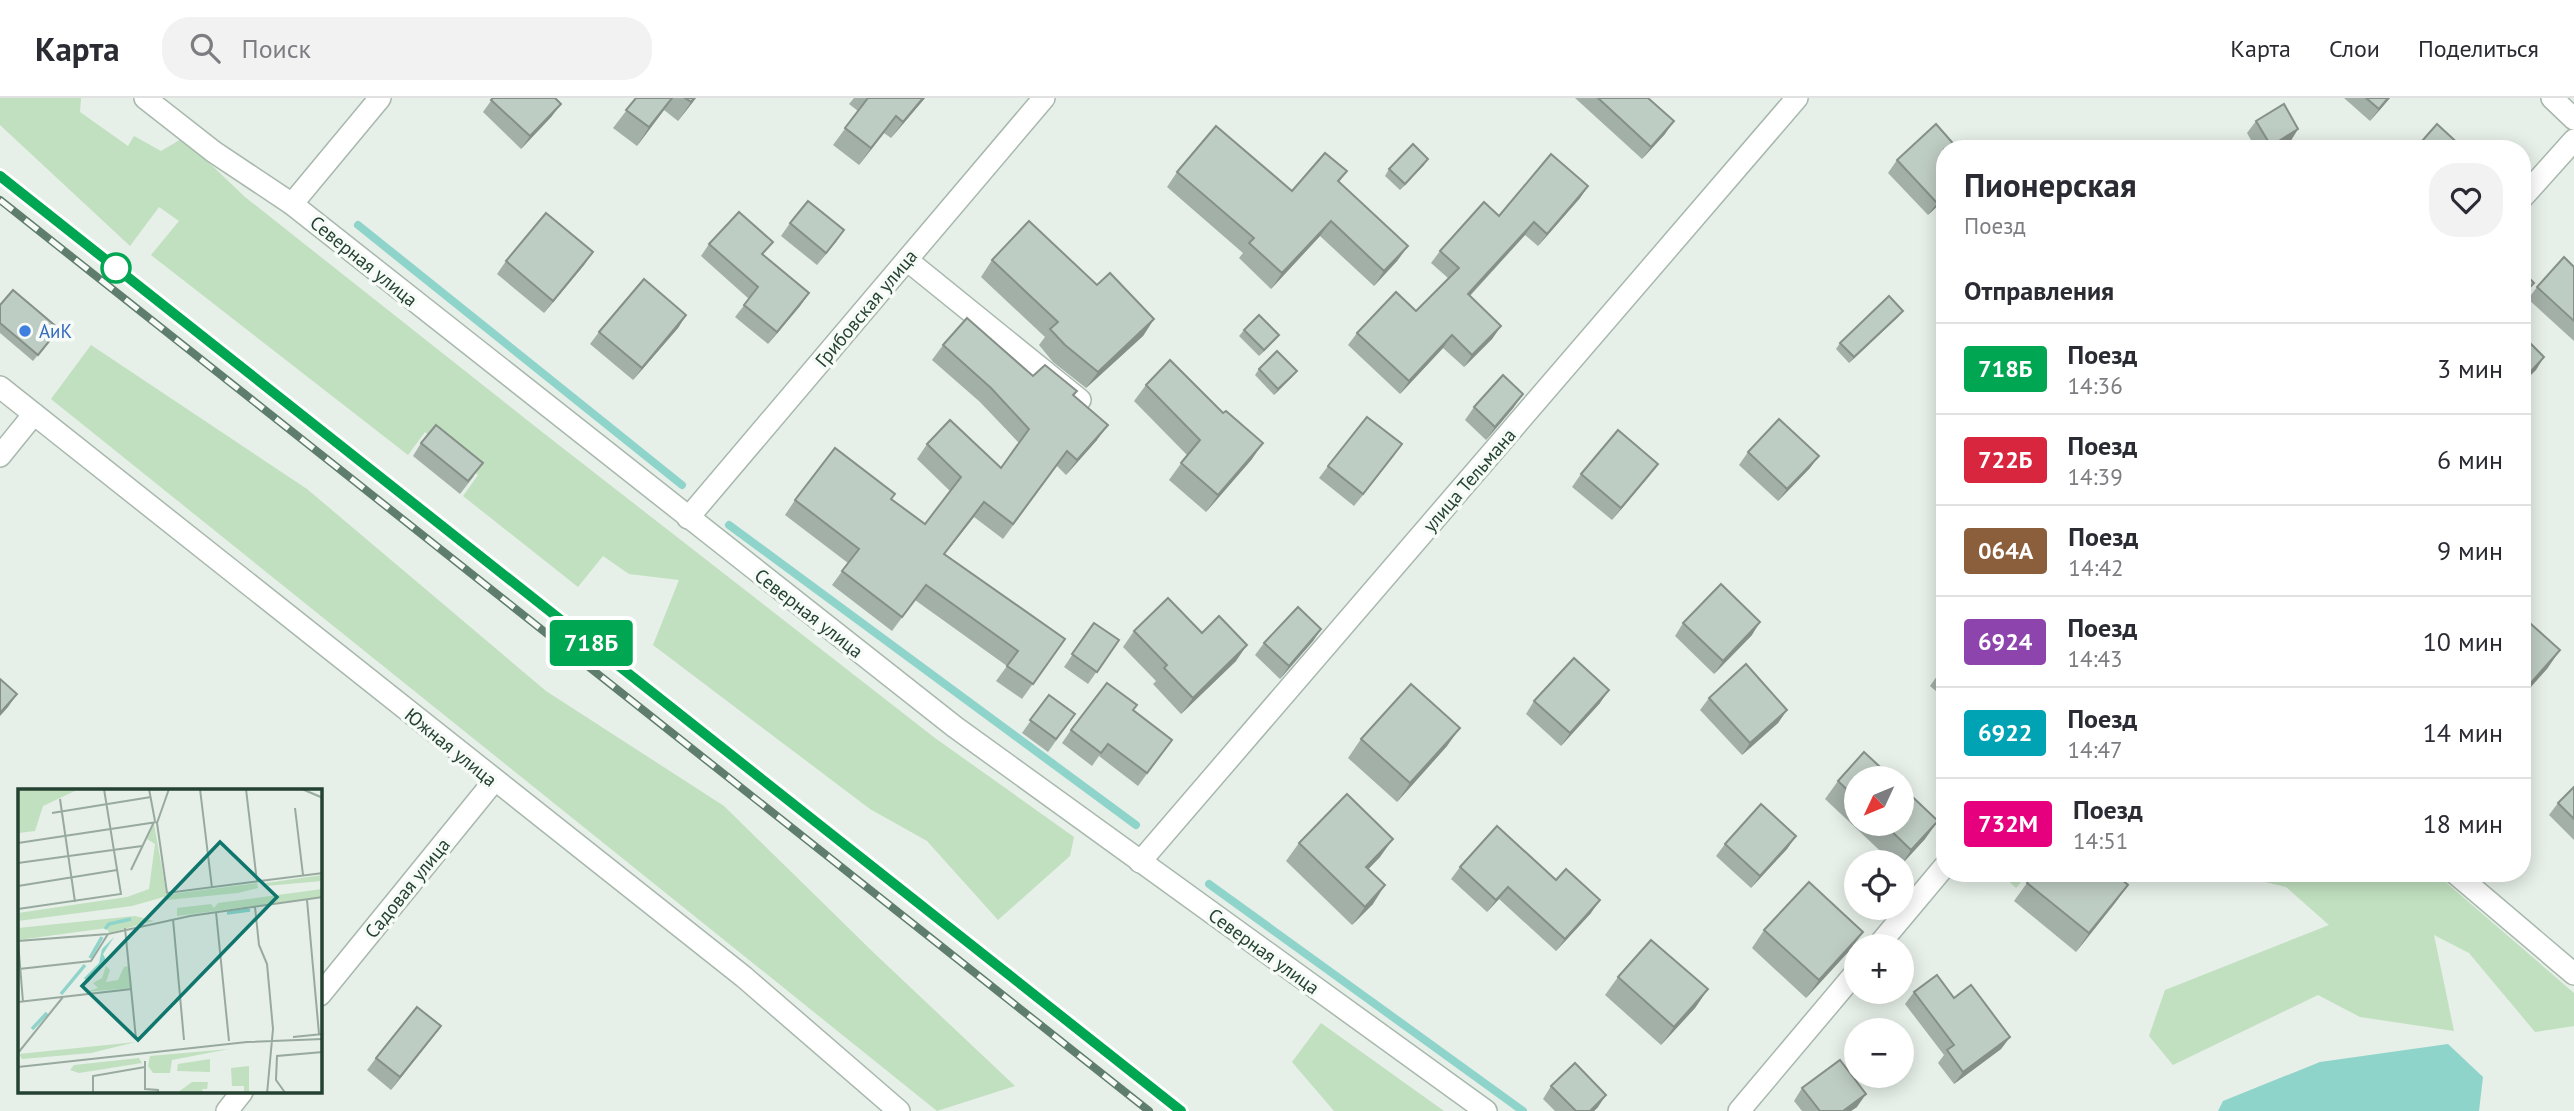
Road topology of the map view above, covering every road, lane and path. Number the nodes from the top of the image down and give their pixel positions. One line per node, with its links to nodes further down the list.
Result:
1 (145, 98): 9 (street, Северная улица)
2 (380, 98): 9 (street)
3 (1044, 98): 10 (street, Грибовская улица)
4 (1797, 98): 17 (street, улица Тельмана)
5 (2552, 98): 6 (street)
6 (2574, 119)
7 (2574, 140): 8 (street)
8 (2531, 188)
9 (292, 204): 15 (street, Северная улица)
10 (907, 260): 12 (street); 15 (street, Грибовская улица)
11 (0, 387): 13 (street, Южная улица)
12 (1080, 400)
13 (34, 414): 14 (street); 16 (street, Южная улица)
14 (0, 456)
15 (688, 518): 17 (street, Северная улица)
16 (494, 781): 23 (street, Садовая улица); 26 (street, Южная улица)
17 (1140, 862): 27 (street, Северная улица)
18 (1936, 877): 20 (street)
19 (2466, 882): 21 (street)
20 (1888, 934)
21 (2574, 974)
22 (1844, 987): 28 (street)
23 (322, 993)
24 (240, 1094): 25 (street)
25 (226, 1111)
26 (899, 1111)
27 (1486, 1111)
28 (1740, 1111)

